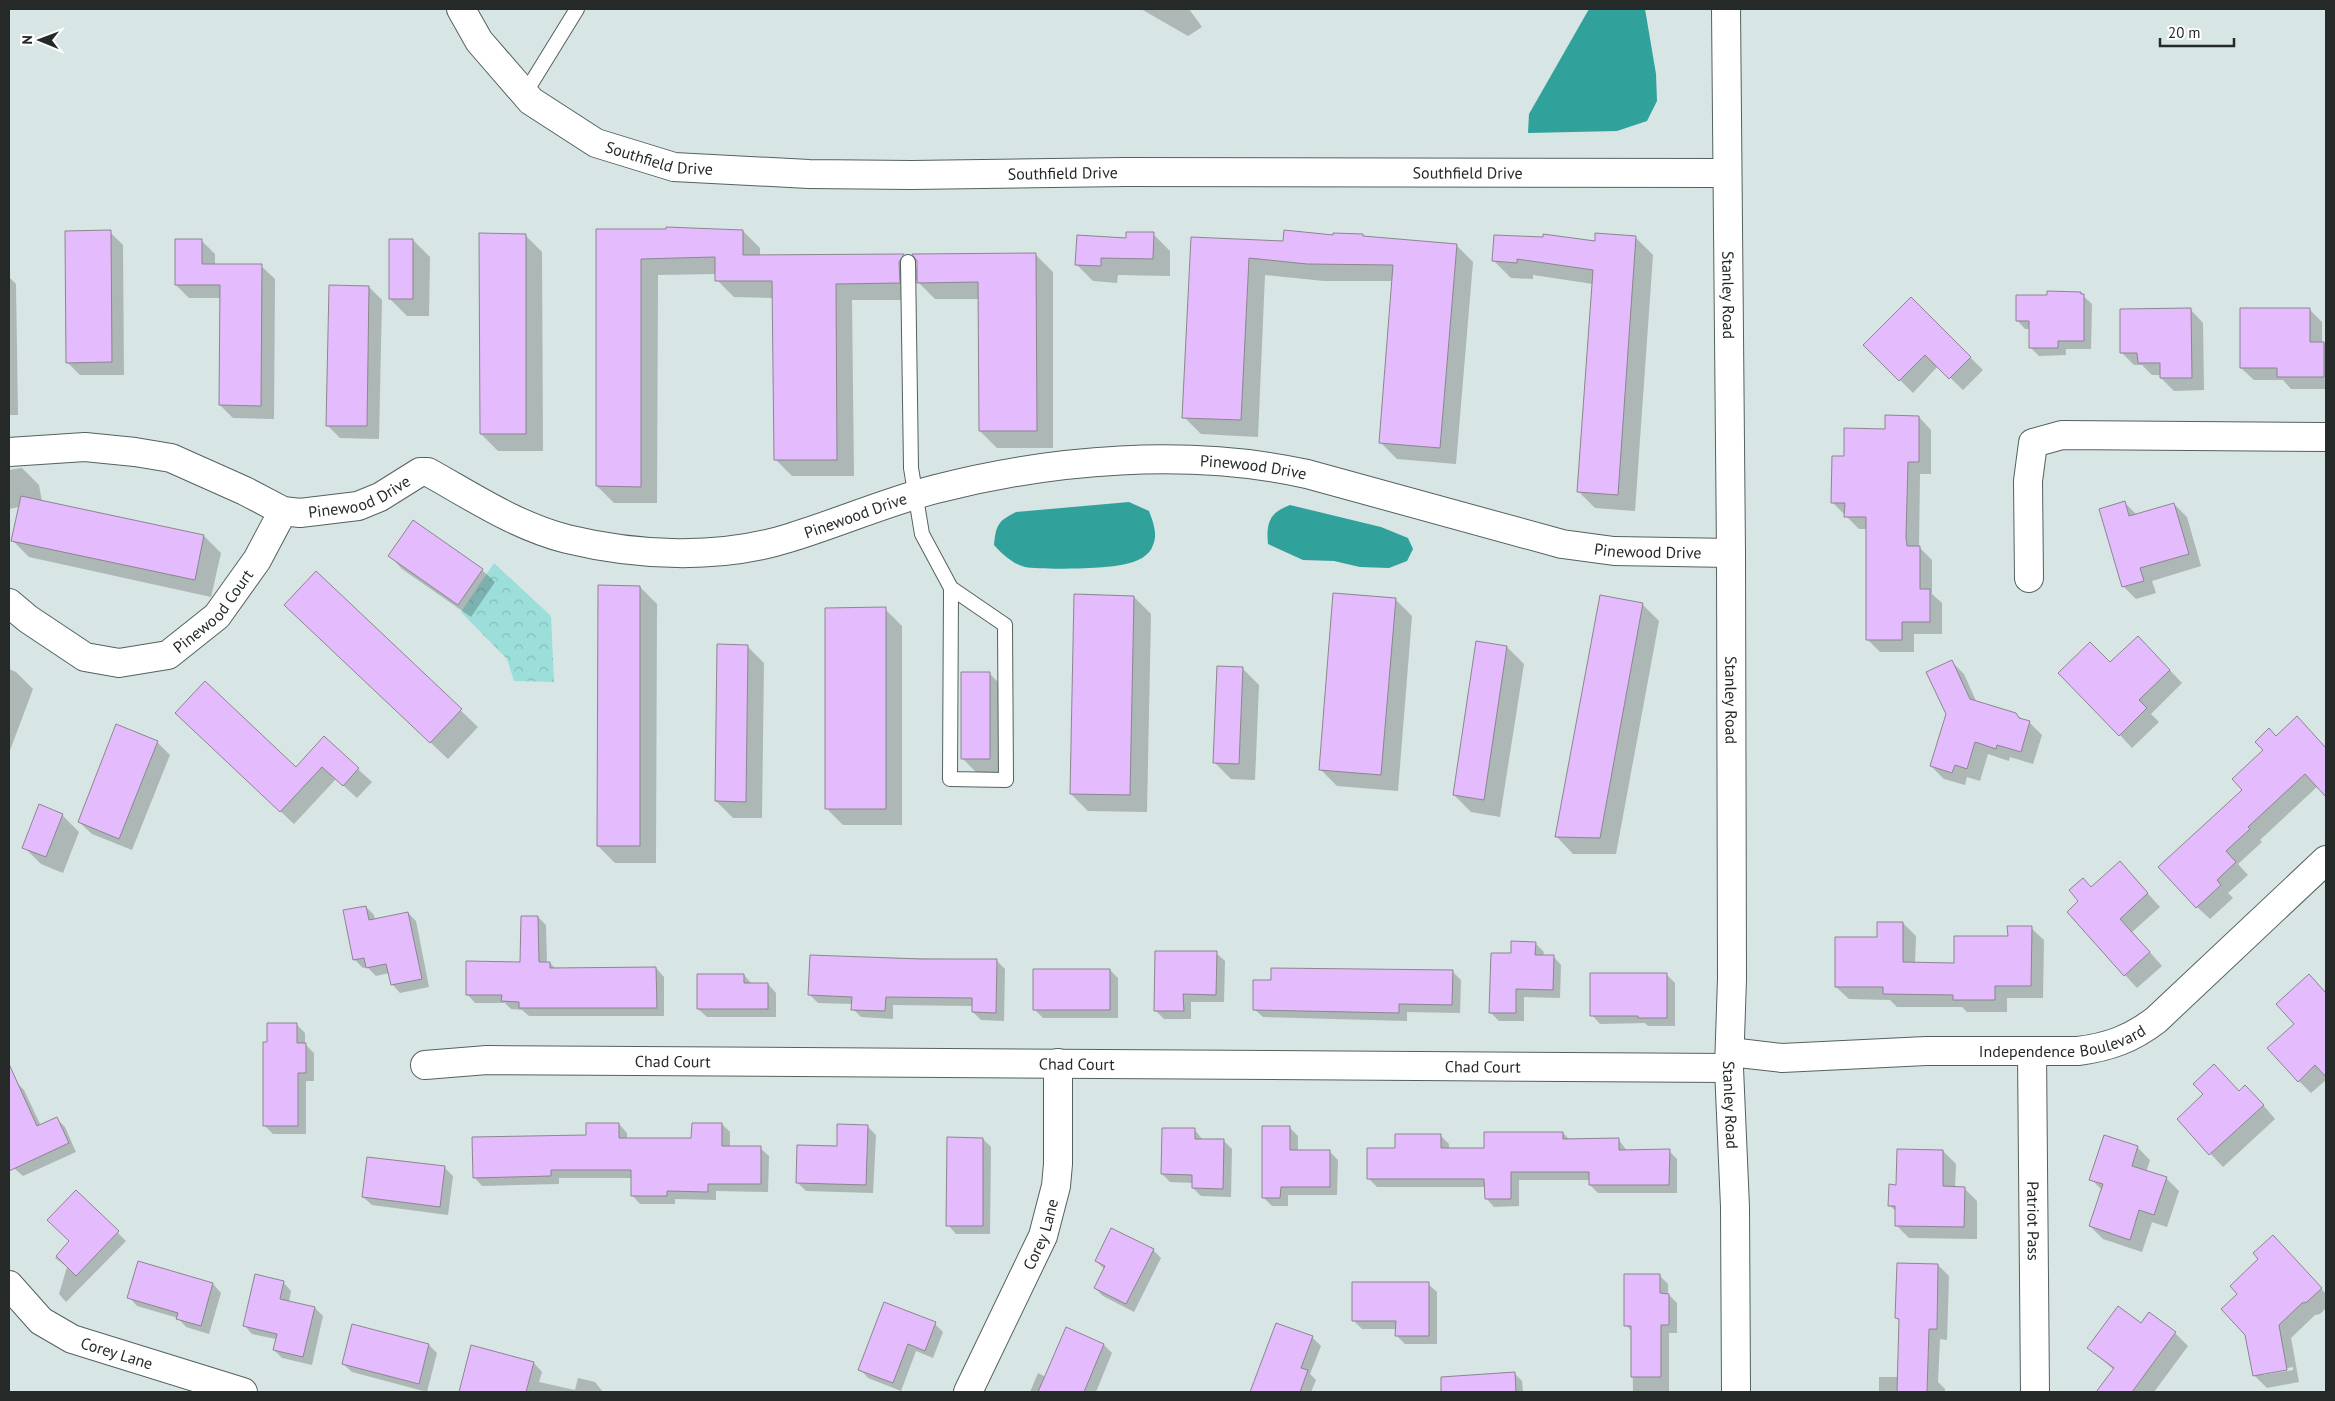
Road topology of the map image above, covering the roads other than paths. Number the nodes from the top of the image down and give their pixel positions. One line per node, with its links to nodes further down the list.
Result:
1 (461, 9): 4 (street, Southfield Drive)
2 (577, 9): 4 (lane)
3 (1726, 9): 5 (street, Stanley Road)
4 (524, 95): 5 (street, Southfield Drive)
5 (1727, 173): 11 (street, Stanley Road)
6 (908, 262): 9 (lane)
7 (2326, 437): 12 (street)
8 (9, 452): 10 (street, Pinewood Drive)
9 (916, 496): 10 (street, Pinewood Drive); 11 (street, Pinewood Drive); 13 (lane)
10 (283, 511): 14 (street, Pinewood Court)
11 (1731, 553): 17 (street, Stanley Road)
12 (2029, 578)
13 (950, 588): 13 (lane)
14 (9, 602)
15 (2326, 860): 16 (street, Independence Boulevard)
16 (2032, 1051): 17 (street, Independence Boulevard); 24 (street, Patriot Pass)
17 (1730, 1060): 18 (street, Chad Court); 23 (street, Stanley Road)
18 (1058, 1063): 19 (street, Chad Court); 22 (street, Corey Lane)
19 (425, 1065)
20 (9, 1285): 21 (street, Corey Lane)
21 (242, 1392)
22 (968, 1392)
23 (1736, 1392)
24 (2035, 1392)

